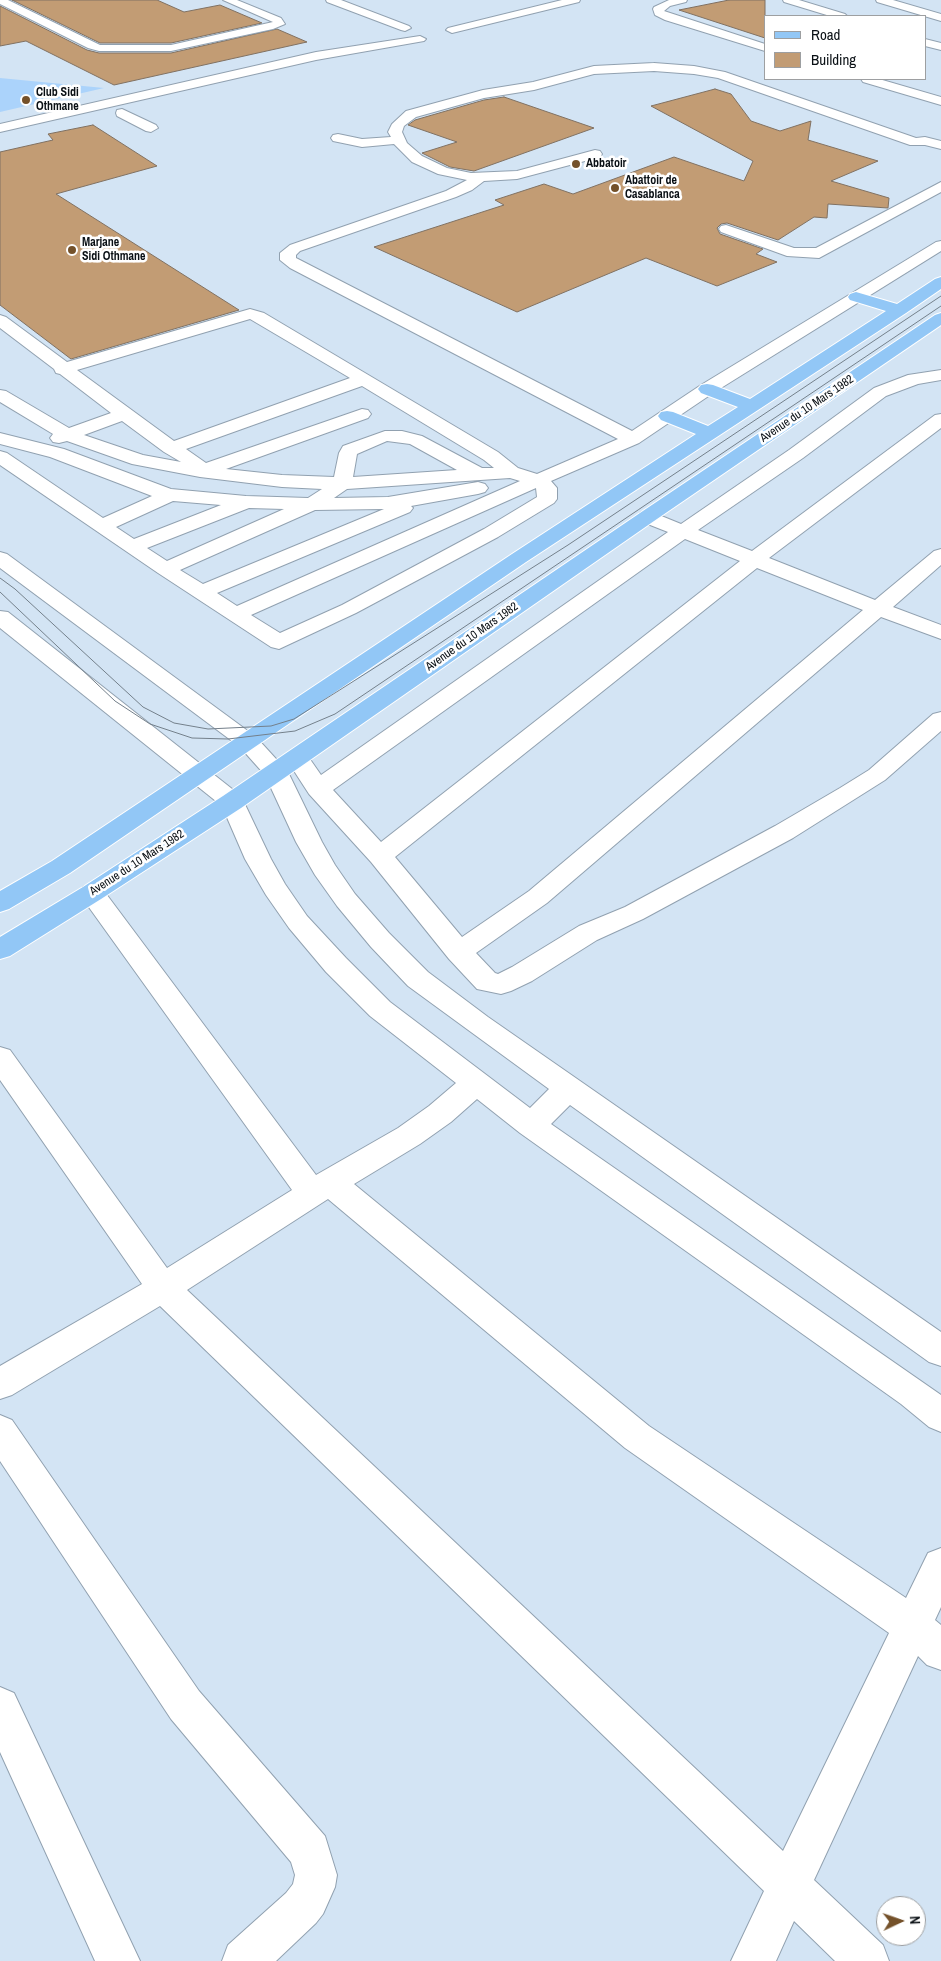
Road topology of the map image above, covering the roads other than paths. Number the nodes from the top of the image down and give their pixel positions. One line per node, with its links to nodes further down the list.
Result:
1 (0, 0): 16 (street)
2 (228, 0): 16 (street)
3 (331, 0): 13 (street)
4 (356, 0): 13 (street)
5 (528, 0): 10 (street)
6 (574, 0): 14 (street)
7 (682, 0): 19 (street)
8 (788, 0): 11 (street)
9 (881, 0): 12 (street)
10 (464, 15)
11 (838, 15)
12 (941, 18)
13 (408, 26): 20 (street); 20 (street)
14 (447, 31)
15 (926, 42): 18 (street)
16 (222, 43): 17 (street)
17 (240, 44)
18 (941, 46)
19 (764, 48)
20 (270, 60): 25 (street); 27 (street)
21 (351, 61): 24 (street)
22 (870, 80): 23 (street)
23 (941, 101)
24 (122, 113): 26 (street); 28 (street)
25 (0, 121)
26 (75, 124)
27 (0, 128)
28 (151, 128)
29 (338, 138): 30 (street)
30 (398, 140): 31 (street); 35 (street)
31 (915, 142): 32 (street); 33 (street)
32 (941, 145)
33 (941, 153)
34 (595, 154): 35 (street)
35 (481, 177): 58 (street)
36 (941, 186): 37 (street)
37 (726, 229)
38 (941, 245): 40 (street)
39 (941, 282): 41 (main road)
40 (856, 297): 41 (main road); 47 (street)
41 (900, 310): 49 (main road)
42 (0, 320): 44 (street)
43 (939, 322): 72 (main road, Avenue du 10 Mars 1982)
44 (62, 369): 46 (street); 50 (street)
45 (941, 375): 74 (street)
46 (362, 380): 60 (street); 64 (street)
47 (707, 389): 49 (main road); 52 (street)
48 (0, 395): 56 (street)
49 (752, 406): 55 (main road)
50 (124, 414): 56 (street); 60 (street)
51 (362, 414): 63 (street)
52 (667, 416): 55 (main road); 58 (street)
53 (941, 419): 78 (street)
54 (0, 422): 59 (street)
55 (710, 433): 86 (main road)
56 (67, 435): 59 (street); 63 (street)
57 (0, 438): 59 (street)
58 (633, 439): 67 (street)
59 (42, 445): 61 (street); 68 (street)
60 (171, 448): 63 (street)
61 (1, 460): 73 (street)
62 (452, 460): 65 (street); 66 (street); 66 (street)
63 (202, 470): 66 (street)
64 (511, 472): 65 (street); 67 (street); 69 (street)
65 (473, 474): 66 (street)
66 (349, 478): 71 (street)
67 (538, 480): 82 (street); 82 (street)
68 (170, 495): 70 (street); 73 (street)
69 (426, 498): 71 (street); 80 (street)
70 (246, 502): 71 (street); 75 (street)
71 (312, 504): 79 (street)
72 (647, 516): 74 (street); 87 (main road, Avenue du 10 Mars 1982)
73 (102, 526): 75 (street)
74 (684, 532): 78 (street); 89 (street)
75 (134, 546): 79 (street)
76 (941, 555): 81 (street)
77 (0, 558): 86 (street)
78 (754, 560): 81 (street); 91 (street)
79 (165, 569): 80 (street)
80 (201, 592): 82 (street)
81 (876, 608): 84 (street); 95 (street)
82 (235, 614)
83 (0, 618): 88 (street)
84 (941, 633)
85 (941, 719): 96 (street)
86 (248, 742): 87 (street); 88 (main road)
87 (286, 765): 89 (street); 90 (main road, Avenue du 10 Mars 1982); 97 (street)
88 (198, 774): 90 (street); 93 (main road)
89 (318, 789): 91 (street)
90 (232, 802): 92 (main road, Avenue du 10 Mars 1982); 99 (street)
91 (380, 856): 95 (street)
92 (92, 893): 94 (main road, Avenue du 10 Mars 1982); 102 (street)
93 (0, 903)
94 (0, 949)
95 (459, 952): 96 (street)
96 (501, 984): 97 (street)
97 (478, 1024): 100 (street)
98 (0, 1058): 103 (street)
99 (476, 1083): 101 (street); 102 (street)
100 (569, 1088): 101 (street); 104 (street)
101 (531, 1125): 106 (street)
102 (321, 1188): 103 (street); 109 (street)
103 (163, 1288): 105 (street); 111 (street)
104 (941, 1351)
105 (0, 1384)
106 (941, 1416)
107 (0, 1431): 113 (street)
108 (941, 1566): 109 (street)
109 (927, 1638): 111 (street)
110 (0, 1708): 112 (street)
111 (789, 1885): 114 (street); 115 (street)
112 (118, 1961)
113 (244, 1961)
114 (753, 1961)
115 (867, 1961)

